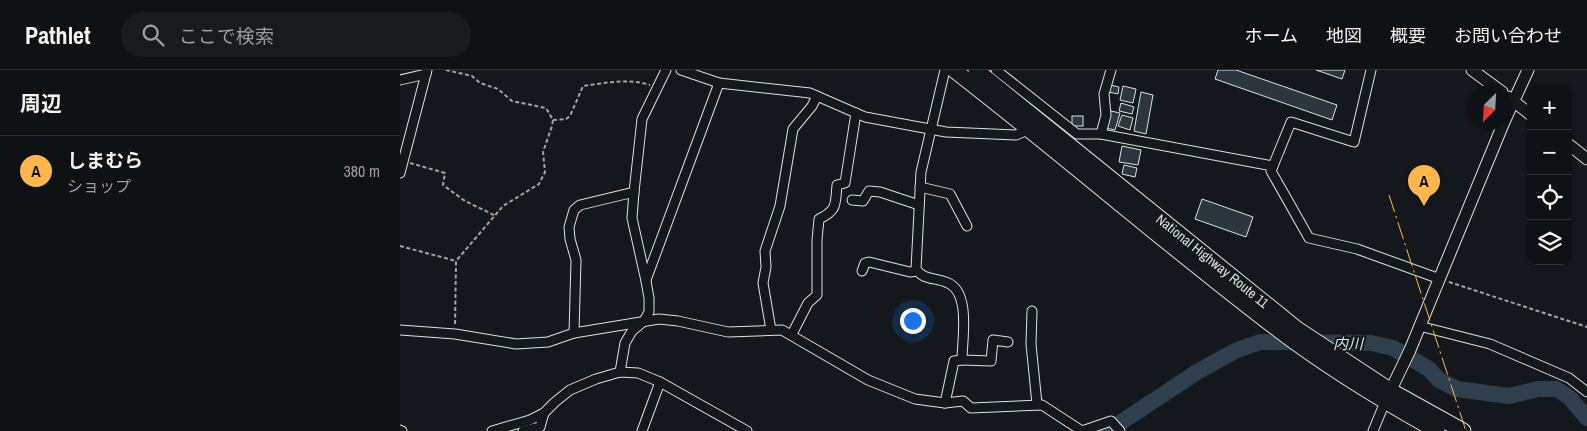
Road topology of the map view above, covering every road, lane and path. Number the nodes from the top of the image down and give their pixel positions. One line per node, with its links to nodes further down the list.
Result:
1 (446, 70): 22 (path)
2 (666, 70): 16 (street)
3 (681, 70): 14 (street)
4 (945, 70): 23 (street)
5 (954, 70): 24 (highway, National Highway Route 11)
6 (976, 70): 58 (highway, National Highway Route 11)
7 (996, 70): 26 (street)
8 (1111, 70): 26 (street)
9 (1371, 70): 30 (street)
10 (1472, 70): 15 (street)
11 (1528, 70): 17 (street)
12 (427, 72): 13 (street); 29 (street)
13 (400, 80)
14 (719, 82): 18 (street); 43 (street)
15 (1492, 85)
16 (657, 88): 22 (path); 33 (street)
17 (1512, 89)
18 (817, 96): 21 (street); 49 (street)
19 (1512, 101): 20 (street)
20 (1527, 112)
21 (856, 113): 23 (street); 52 (street)
22 (553, 120): 36 (path)
23 (930, 129): 24 (street); 32 (street)
24 (1028, 130): 58 (highway, National Highway Route 11)
25 (1501, 130): 42 (street)
26 (1101, 134): 30 (street)
27 (1572, 147): 28 (street)
28 (1587, 159)
29 (403, 162): 31 (street); 36 (path)
30 (1273, 166): 42 (street)
31 (400, 173)
32 (920, 187): 35 (street); 37 (street)
33 (634, 192): 43 (street); 50 (street)
34 (852, 200): 35 (street)
35 (919, 205): 41 (street)
36 (496, 216): 39 (path)
37 (967, 226)
38 (400, 246): 39 (path)
39 (456, 261): 51 (path)
40 (862, 271): 41 (street)
41 (917, 271): 54 (street)
42 (1440, 279): 46 (street); 47 (path)
43 (646, 281): 45 (street)
44 (1032, 311): 60 (street)
45 (644, 321): 49 (street); 50 (street); 55 (street)
46 (1419, 326): 57 (street); 58 (street)
47 (1587, 327)
48 (400, 330): 51 (street)
49 (771, 330): 52 (street)
50 (574, 333): 51 (street)
51 (455, 334)
52 (792, 334): 59 (street)
53 (1008, 342): 54 (street)
54 (962, 360): 59 (street)
55 (620, 372): 56 (street); 61 (street)
56 (660, 382): 64 (street); 65 (street)
57 (1587, 392)
58 (1388, 397): 67 (street); 68 (highway, National Highway Route 11); 69 (highway, National Highway Route 11)
59 (945, 403): 60 (street)
60 (1036, 404): 66 (street)
61 (544, 413): 62 (street); 63 (street)
62 (492, 431)
63 (523, 431)
64 (642, 431)
65 (747, 431)
66 (1120, 431)
67 (1373, 431)
68 (1437, 431)
69 (1463, 431)

